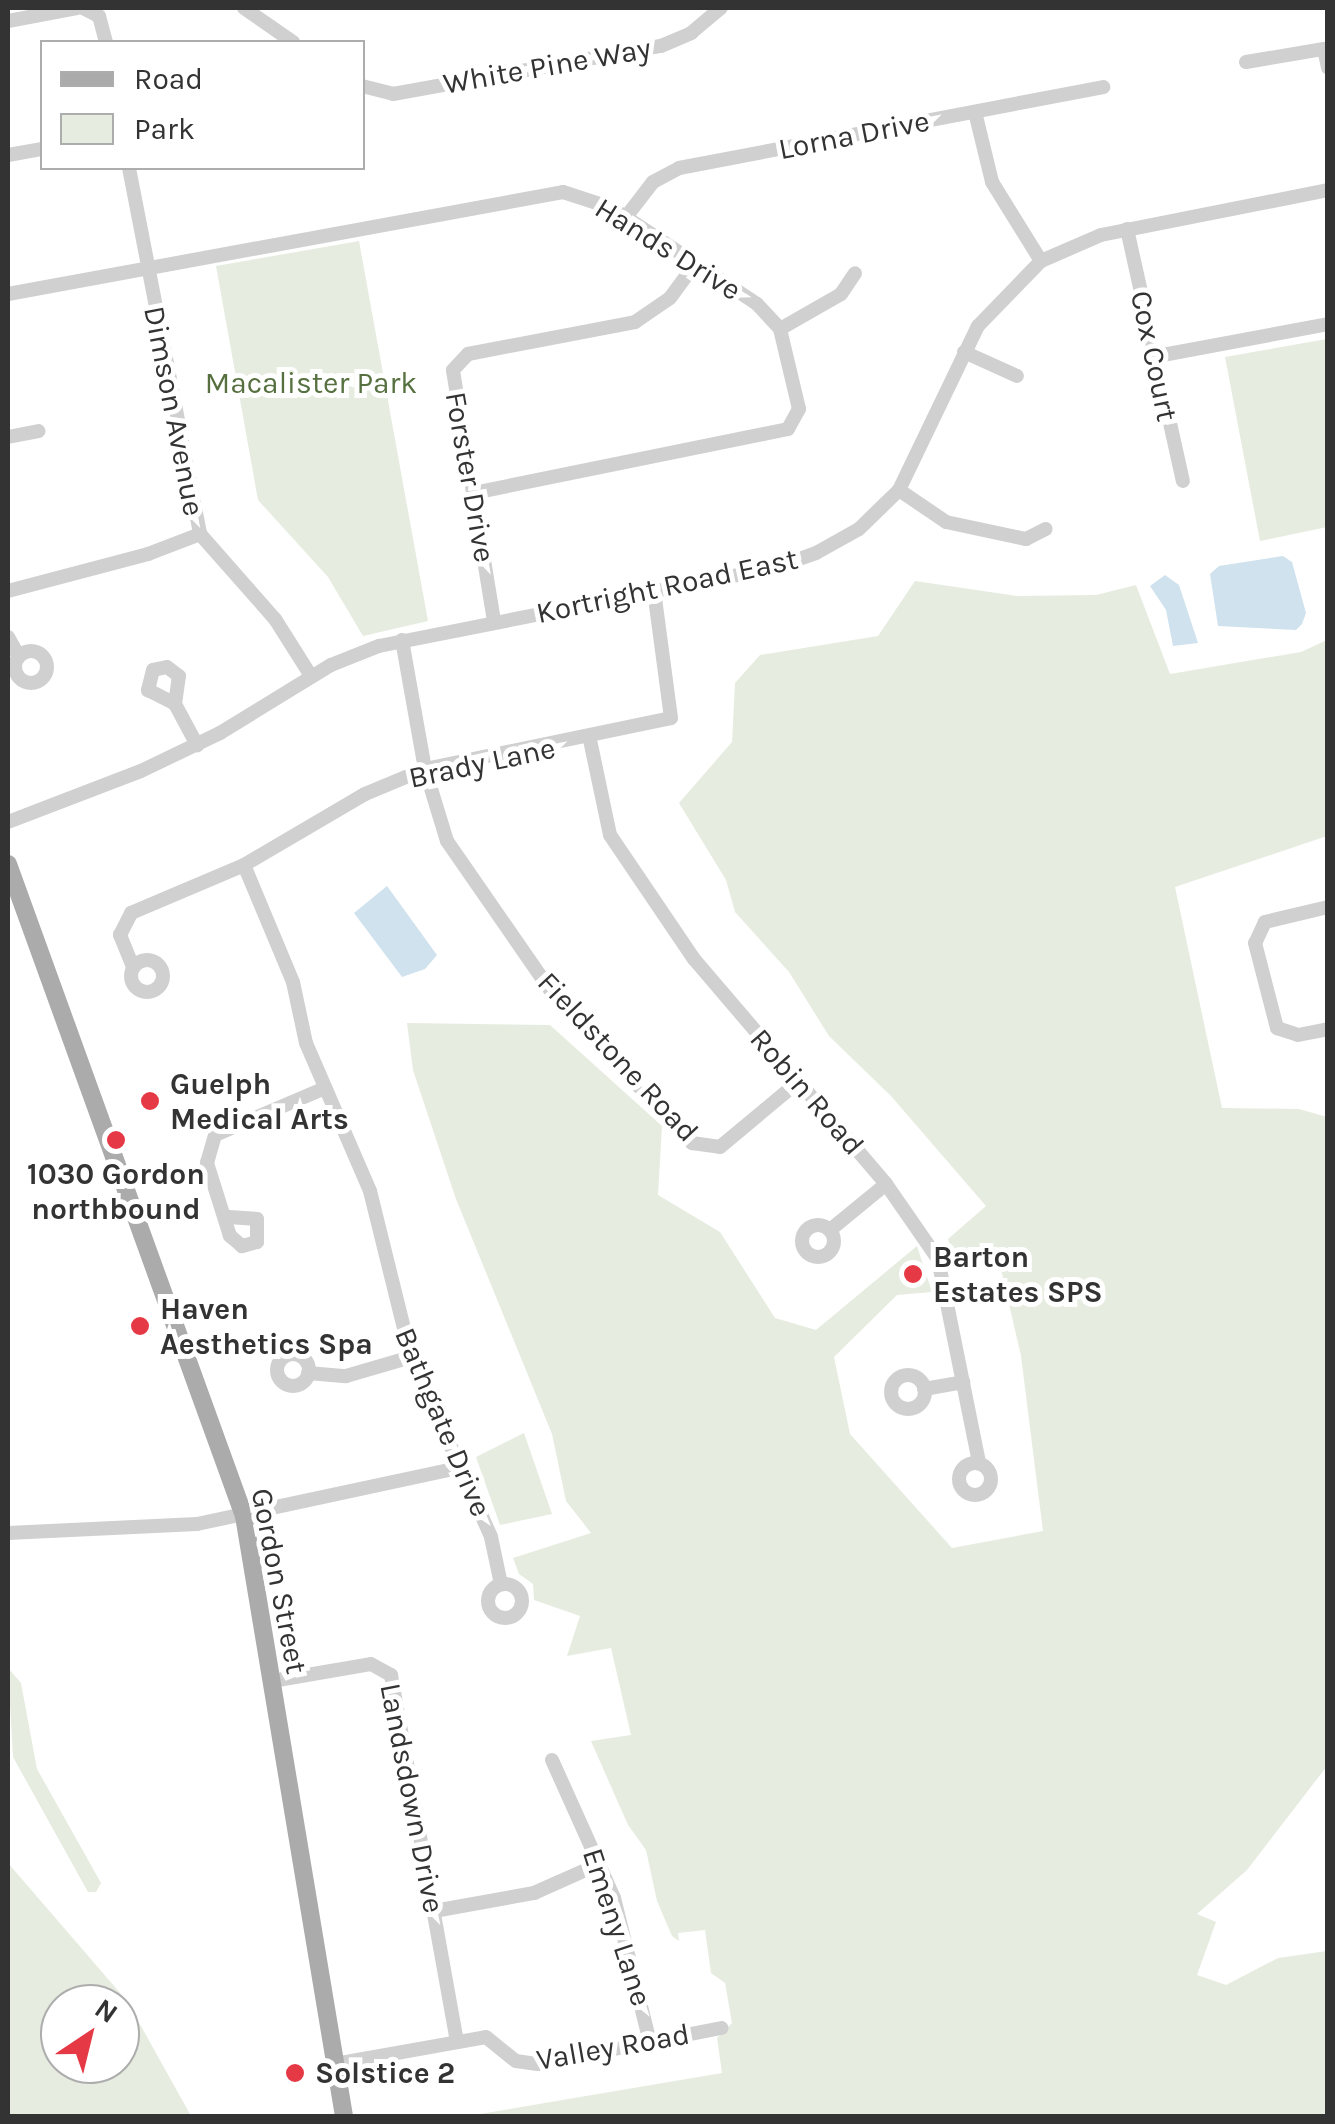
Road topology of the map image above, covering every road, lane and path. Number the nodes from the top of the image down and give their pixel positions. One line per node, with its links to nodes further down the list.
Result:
1 (80, 8): 4 (street); 5 (street)
2 (244, 8): 6 (street)
3 (721, 8): 10 (street, White Pine Way)
4 (8, 21)
5 (105, 40)
6 (290, 40)
7 (1326, 48): 8 (street); 9 (street)
8 (1246, 62)
9 (1328, 68)
10 (365, 87)
11 (1103, 87): 12 (street, Lorna Drive)
12 (975, 112): 17 (street, Lorna Drive); 19 (street)
13 (40, 149): 14 (street)
14 (8, 156)
15 (129, 170): 21 (street, Dimson Avenue)
16 (1328, 190): 18 (street, Kortright Road East)
17 (626, 217): 20 (street, Hands Drive); 21 (street, Hands Drive)
18 (1127, 229): 19 (street, Kortright Road East); 27 (street, Cox Court)
19 (1041, 261): 26 (street, Kortright Road East)
20 (695, 264): 25 (street, Hands Drive); 33 (street, Forster Drive)
21 (146, 268): 23 (street, Hands Drive); 35 (street, Dimson Avenue)
22 (855, 273): 25 (street)
23 (8, 294)
24 (1328, 324): 27 (street)
25 (780, 329): 33 (street)
26 (964, 352): 28 (street); 32 (street, Kortright Road East)
27 (1152, 356): 31 (street, Cox Court)
28 (1017, 376)
29 (38, 431): 30 (street)
30 (8, 437)
31 (1183, 482)
32 (899, 490): 34 (street); 37 (street, Kortright Road East)
33 (474, 493): 38 (street, Forster Drive)
34 (1046, 529)
35 (200, 534): 36 (street); 42 (street, Dimson Avenue)
36 (8, 591)
37 (654, 591): 38 (street, Kortright Road East); 44 (street, Brady Lane)
38 (494, 622): 40 (street, Kortright Road East)
39 (8, 637): 41 (street)
40 (402, 640): 42 (street, Kortright Road East); 46 (street, Fieldstone Road)
41 (17, 652)
42 (311, 676): 45 (street, Kortright Road East)
43 (174, 704): 45 (street)
44 (590, 740): 46 (street, Brady Lane); 54 (street, Robin Road)
45 (196, 745): 47 (street, Kortright Road East)
46 (425, 770): 49 (street, Brady Lane); 54 (street, Fieldstone Road)
47 (8, 822)
48 (8, 864): 50 (main road, Gordon Street)
49 (244, 865): 52 (street, Brady Lane); 55 (street, Bathgate Drive)
50 (13, 904): 65 (main road, Gordon Street)
51 (1328, 908): 53 (street)
52 (133, 967)
53 (1328, 1029)
54 (798, 1082): 56 (street, Robin Road)
55 (325, 1088): 57 (street); 59 (street, Bathgate Drive)
56 (886, 1184): 58 (street); 61 (street, Robin Road)
57 (230, 1218)
58 (830, 1230)
59 (410, 1357): 60 (street); 64 (street, Bathgate Drive)
60 (308, 1373)
61 (963, 1382): 62 (street); 63 (street, Robin Road)
62 (924, 1389)
63 (979, 1464)
64 (464, 1468): 65 (street); 67 (street, Bathgate Drive)
65 (244, 1516): 66 (street); 68 (main road, Gordon Street)
66 (8, 1533)
67 (502, 1584)
68 (272, 1682): 71 (street, Landsdown Drive); 75 (main road, Gordon Street)
69 (552, 1760): 70 (street, Emeny Lane)
70 (599, 1864): 71 (street); 74 (street, Emeny Lane)
71 (434, 1912): 73 (street, Landsdown Drive)
72 (722, 2028): 74 (street, Valley Road)
73 (457, 2042): 74 (street, Valley Road); 75 (street, Valley Road)
74 (650, 2042)
75 (335, 2064): 76 (main road, Gordon Street)
76 (344, 2116)

